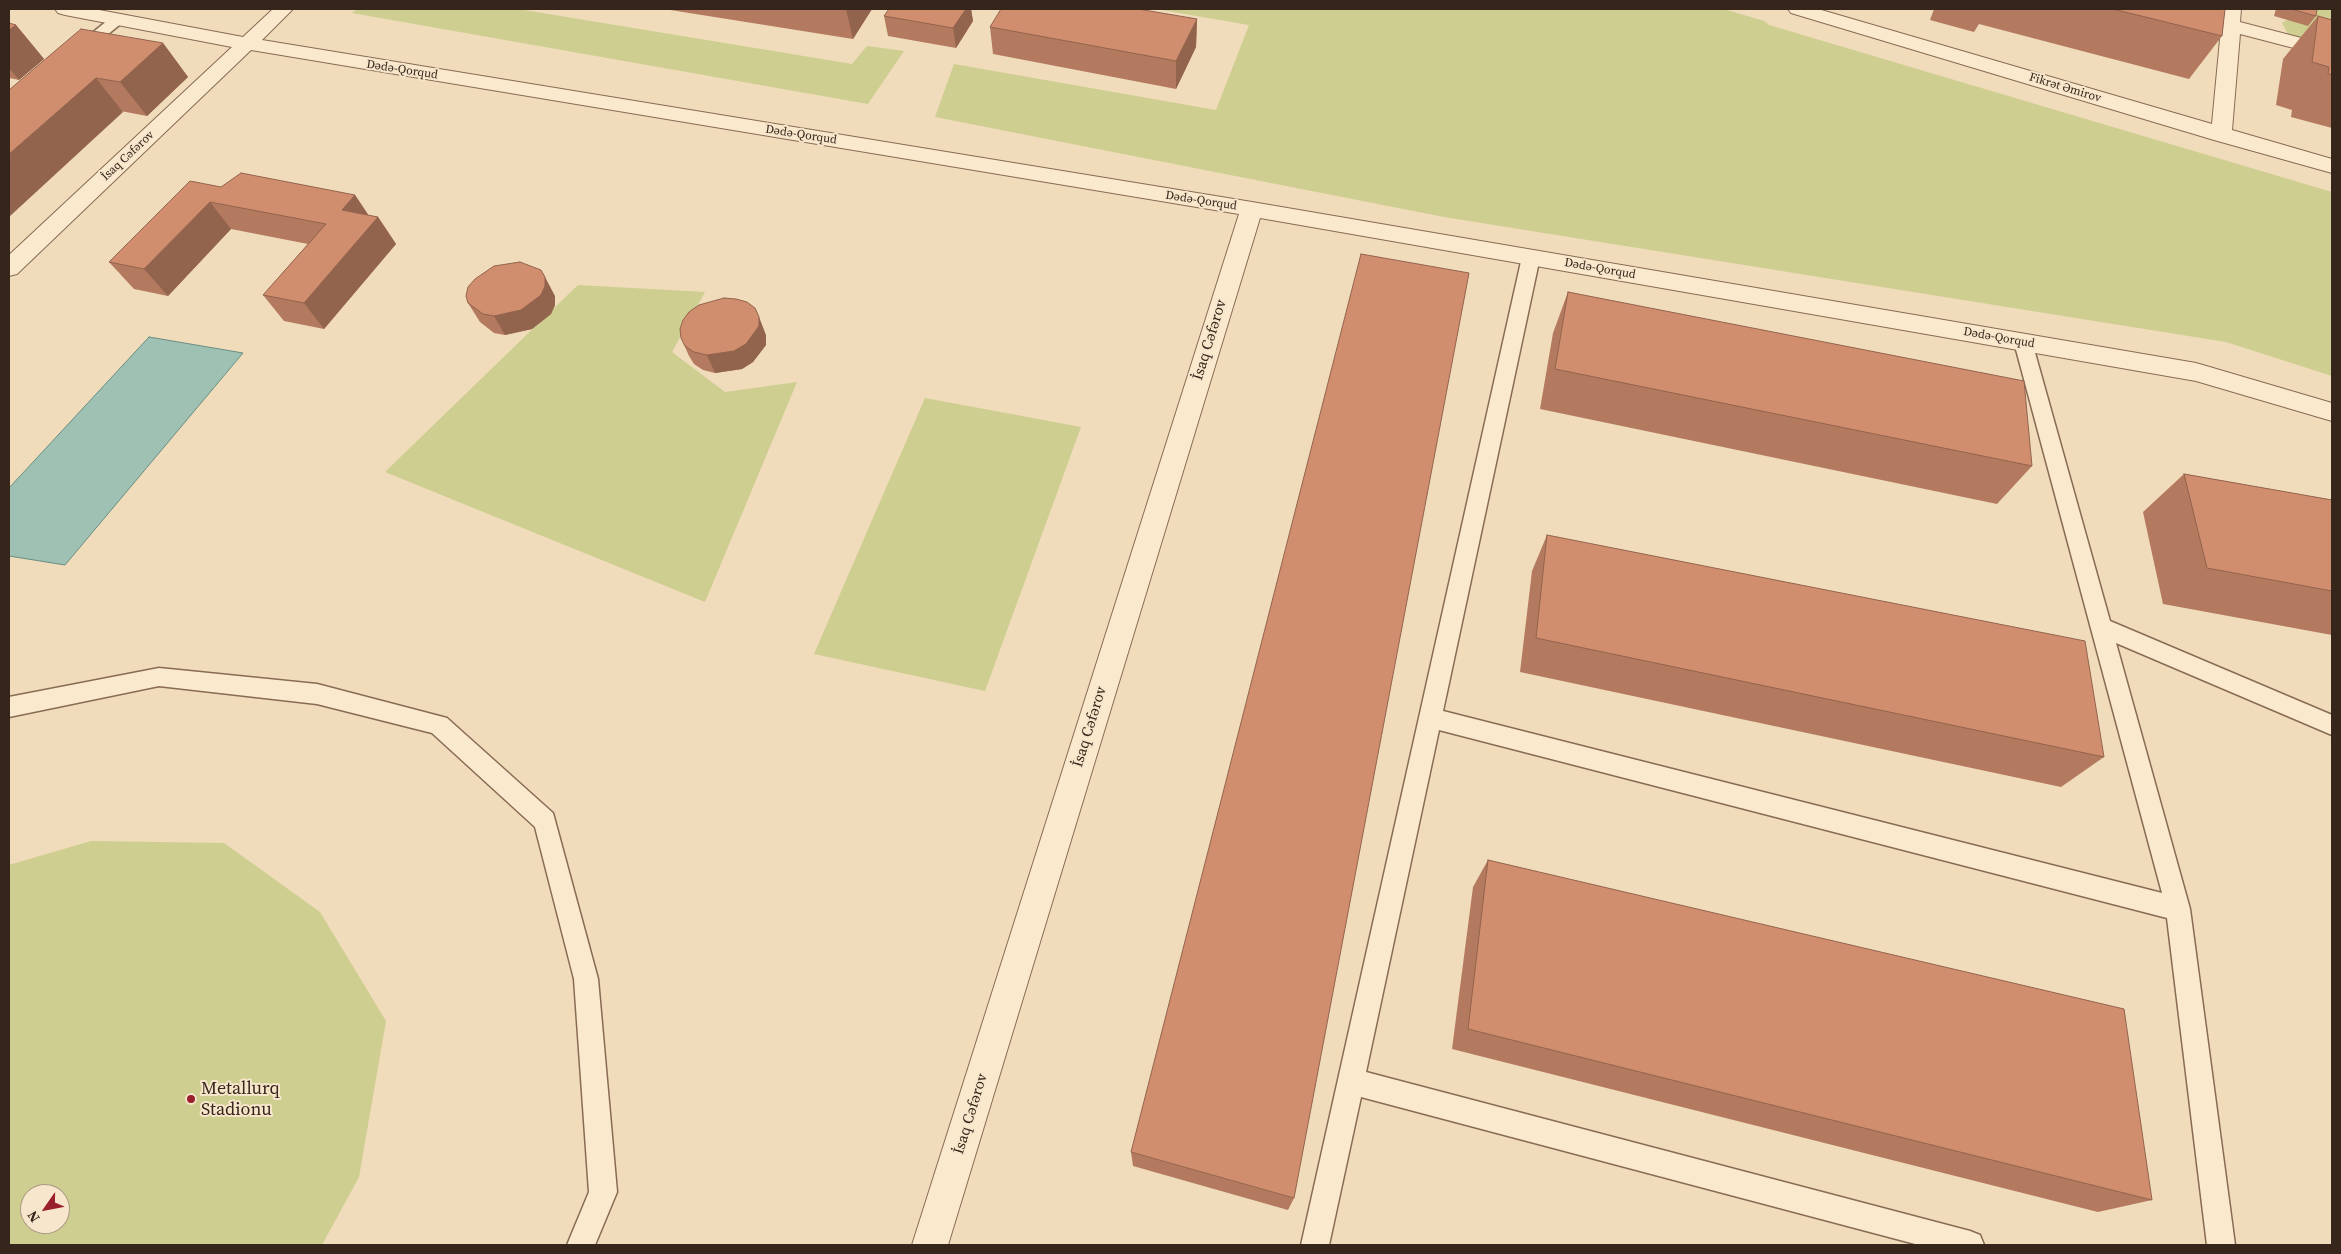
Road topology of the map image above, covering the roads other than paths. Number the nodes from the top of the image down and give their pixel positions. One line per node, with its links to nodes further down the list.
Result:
1 (66, 9): 6 (street, Dədə-Qorqud)
2 (284, 9): 7 (street, İsaq Cəfərov)
3 (1798, 9): 10 (street, Fikrət Əmirov)
4 (2166, 9): 5 (street)
5 (2232, 18): 8 (street); 10 (street)
6 (118, 19): 7 (street, Dədə-Qorqud); 9 (lane)
7 (248, 44): 12 (street, Dədə-Qorqud); 14 (street, İsaq Cəfərov)
8 (2332, 52)
9 (67, 61)
10 (2221, 135): 11 (street, Fikrət Əmirov)
11 (2332, 166)
12 (1252, 209): 13 (street, Dədə-Qorqud); 24 (street, İsaq Cəfərov)
13 (1531, 257): 15 (street, Dədə-Qorqud); 19 (lane)
14 (9, 268)
15 (2023, 342): 16 (street, Dədə-Qorqud); 17 (lane)
16 (2332, 412)
17 (2099, 626): 20 (lane); 21 (lane)
18 (9, 707): 23 (lane)
19 (1430, 718): 21 (lane); 22 (lane)
20 (2332, 725)
21 (2178, 910): 27 (lane)
22 (1351, 1081): 25 (lane); 26 (lane)
23 (581, 1245)
24 (930, 1245)
25 (1315, 1245)
26 (1970, 1245)
27 (2221, 1245)

